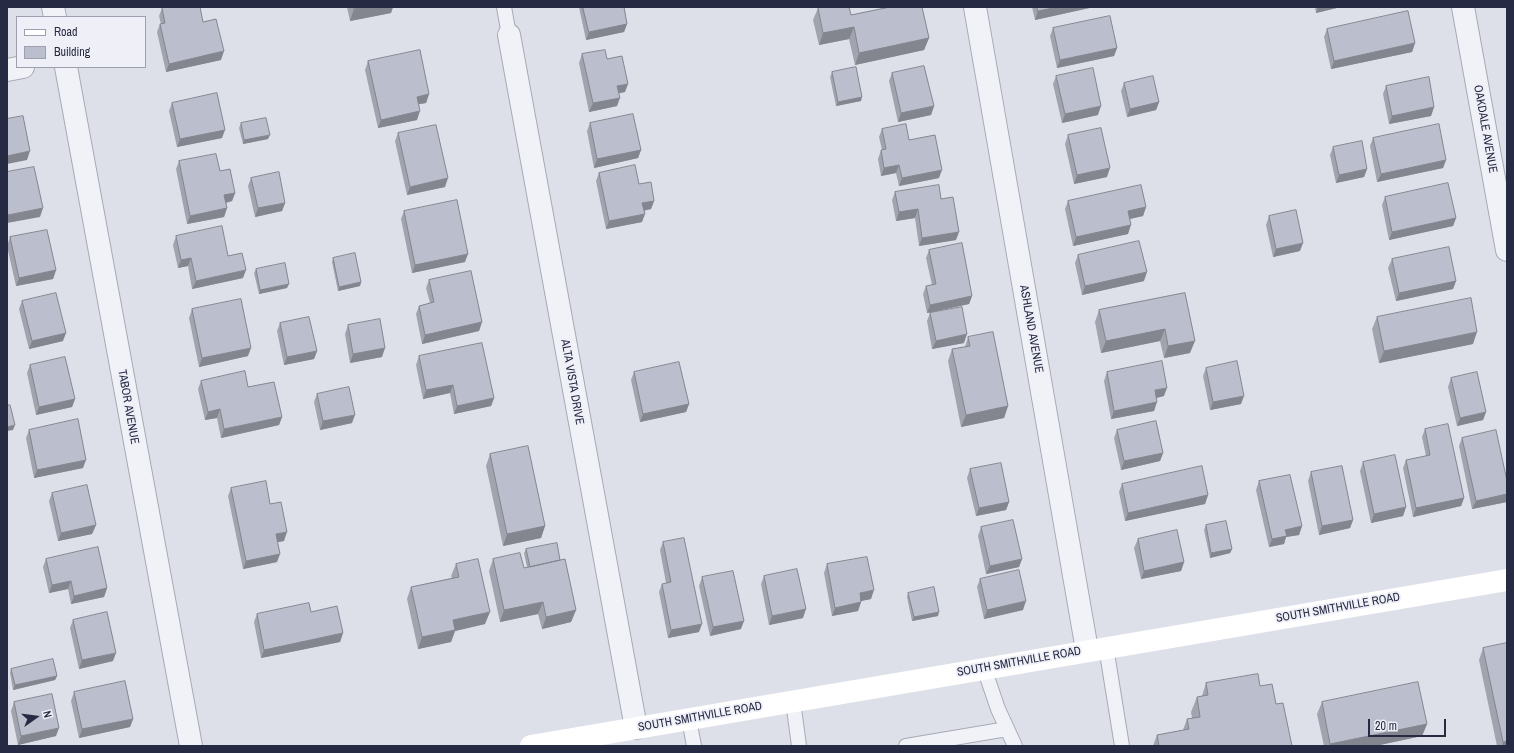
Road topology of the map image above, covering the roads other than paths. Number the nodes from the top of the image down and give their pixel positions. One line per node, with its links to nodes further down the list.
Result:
1 (504, 7): 4 (lane)
2 (974, 7): 10 (street, ASHLAND AVENUE)
3 (1463, 7): 8 (street, OAKDALE AVENUE)
4 (508, 35): 14 (street, ALTA VISTA DRIVE)
5 (18, 68): 7 (street)
6 (66, 68): 17 (street, TABOR AVENUE)
7 (7, 70)
8 (1507, 250)
9 (1507, 580): 10 (main road, SOUTH SMITHVILLE ROAD)
10 (1096, 649): 11 (main road, SOUTH SMITHVILLE ROAD); 23 (lane)
11 (984, 668): 12 (main road, SOUTH SMITHVILLE ROAD); 15 (lane)
12 (793, 701): 13 (main road, SOUTH SMITHVILLE ROAD); 20 (lane)
13 (689, 719): 14 (main road, SOUTH SMITHVILLE ROAD); 19 (lane)
14 (636, 728): 16 (main road, SOUTH SMITHVILLE ROAD)
15 (1007, 729): 21 (lane); 22 (lane)
16 (579, 742): 18 (main road, SOUTH SMITHVILLE ROAD)
17 (191, 746)
18 (531, 746)
19 (694, 746)
20 (799, 746)
21 (906, 746)
22 (1015, 746)
23 (1122, 746)

